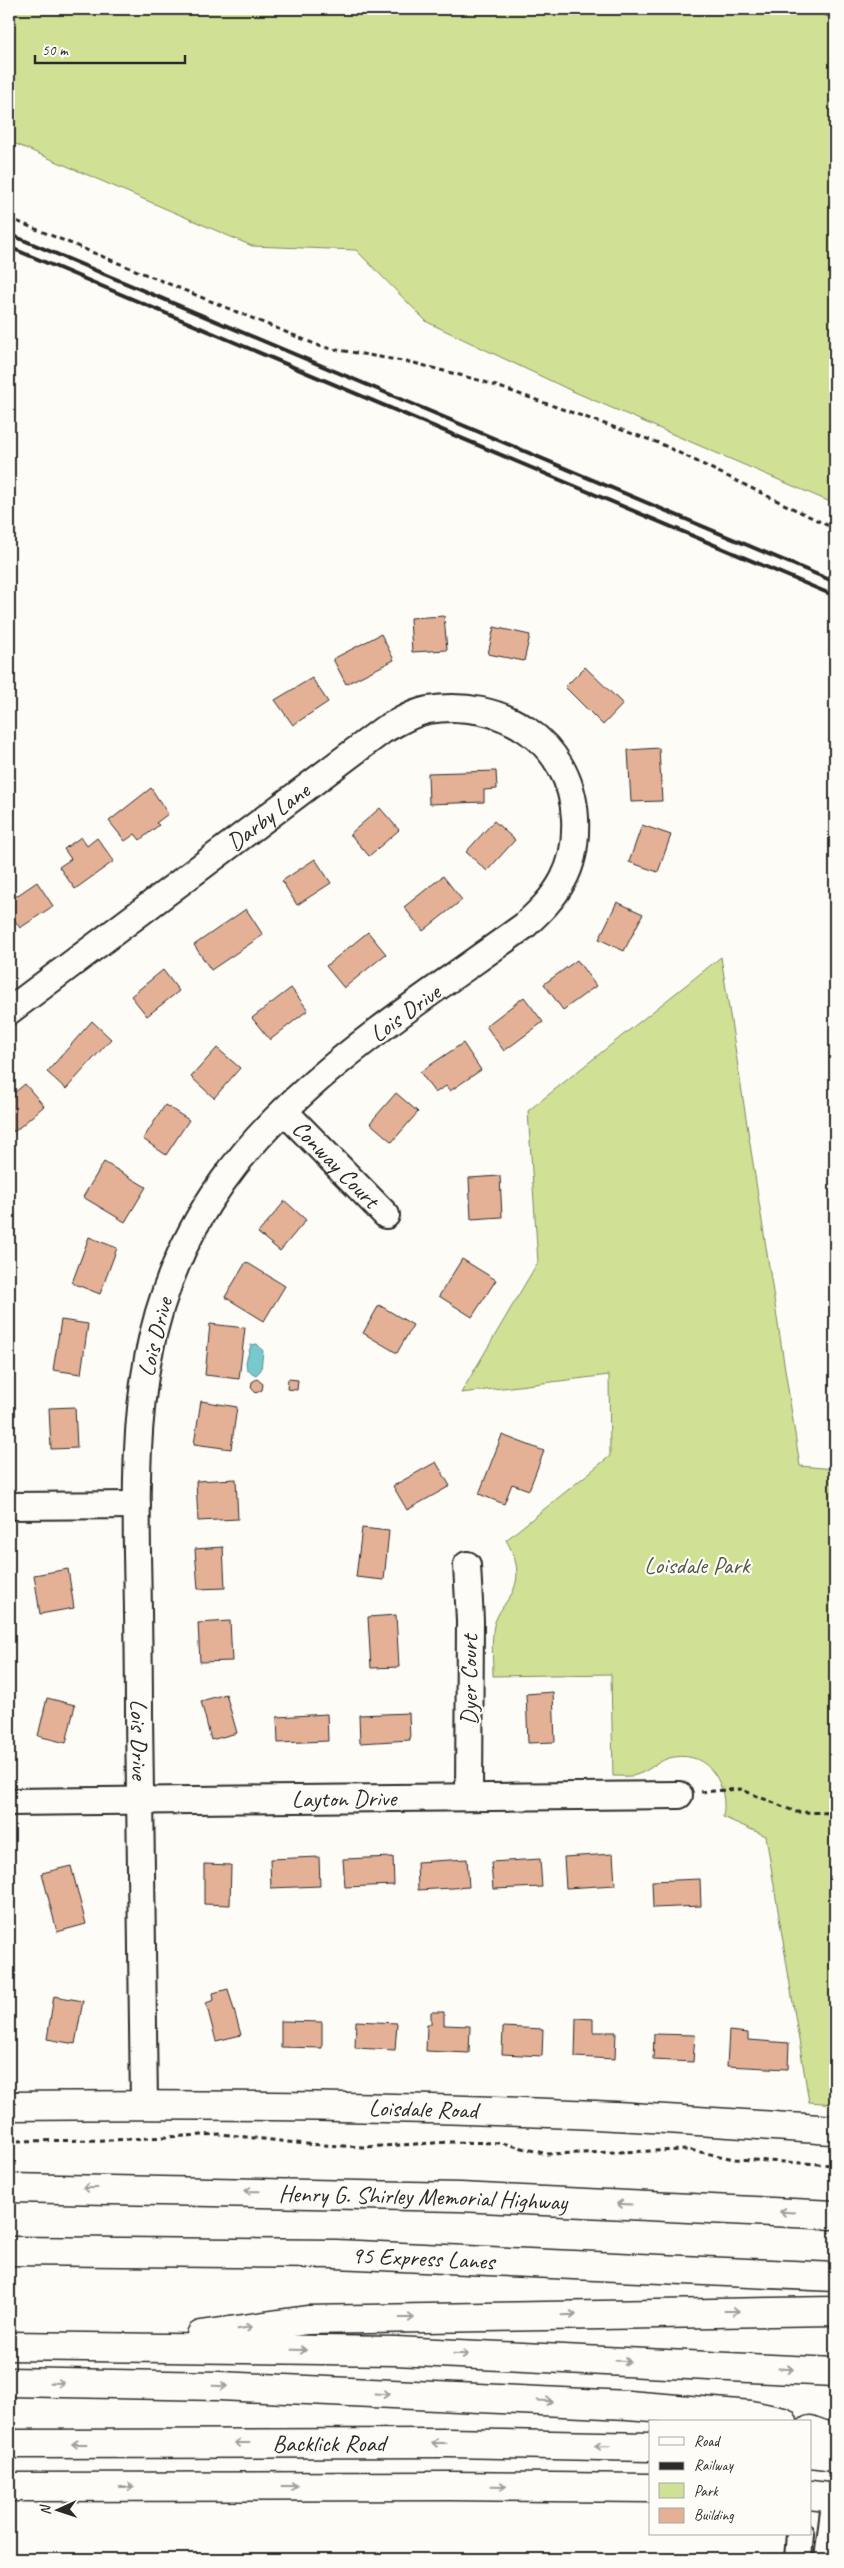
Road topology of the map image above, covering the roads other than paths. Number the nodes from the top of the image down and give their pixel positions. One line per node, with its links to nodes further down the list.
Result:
1 (548, 748): 2 (street, Darby Lane); 3 (street, Lois Drive)
2 (9, 1011)
3 (284, 1112): 4 (street, Conway Court); 5 (street, Lois Drive)
4 (386, 1215)
5 (136, 1504): 6 (street); 10 (street, Lois Drive)
6 (9, 1506)
7 (467, 1565): 9 (street, Dyer Court)
8 (679, 1795): 9 (street, Layton Drive)
9 (469, 1796): 10 (street, Layton Drive)
10 (140, 1800): 11 (street, Layton Drive); 12 (street, Lois Drive)
11 (9, 1802)
12 (144, 2104): 13 (main road, Loisdale Road); 14 (main road, Loisdale Road)
13 (9, 2106)
14 (835, 2130)
15 (9, 2188): 16 (main road, Henry G. Shirley Memorial Highway, one-way to 15)
16 (835, 2215)
17 (9, 2251): 18 (main road, 95 Express Lanes)
18 (835, 2277)
19 (835, 2311): 21 (main road, one-way to 19)
20 (9, 2346): 21 (main road)
21 (127, 2346): 22 (main road, one-way to 22)
22 (835, 2372)
23 (9, 2382): 24 (main road, one-way to 24)
24 (775, 2420)
25 (812, 2431): 26 (main road)
26 (835, 2439)
27 (9, 2444): 28 (main road, Backlick Road, one-way to 27)
28 (649, 2446)
29 (812, 2454): 30 (main road)
30 (835, 2457)
31 (9, 2487): 32 (main road, Backlick Road, one-way to 32)
32 (649, 2488)
33 (812, 2496): 34 (main road)
34 (835, 2498)
35 (835, 2503): 38 (street)
36 (800, 2536): 37 (street)
37 (798, 2559)
38 (828, 2559)

